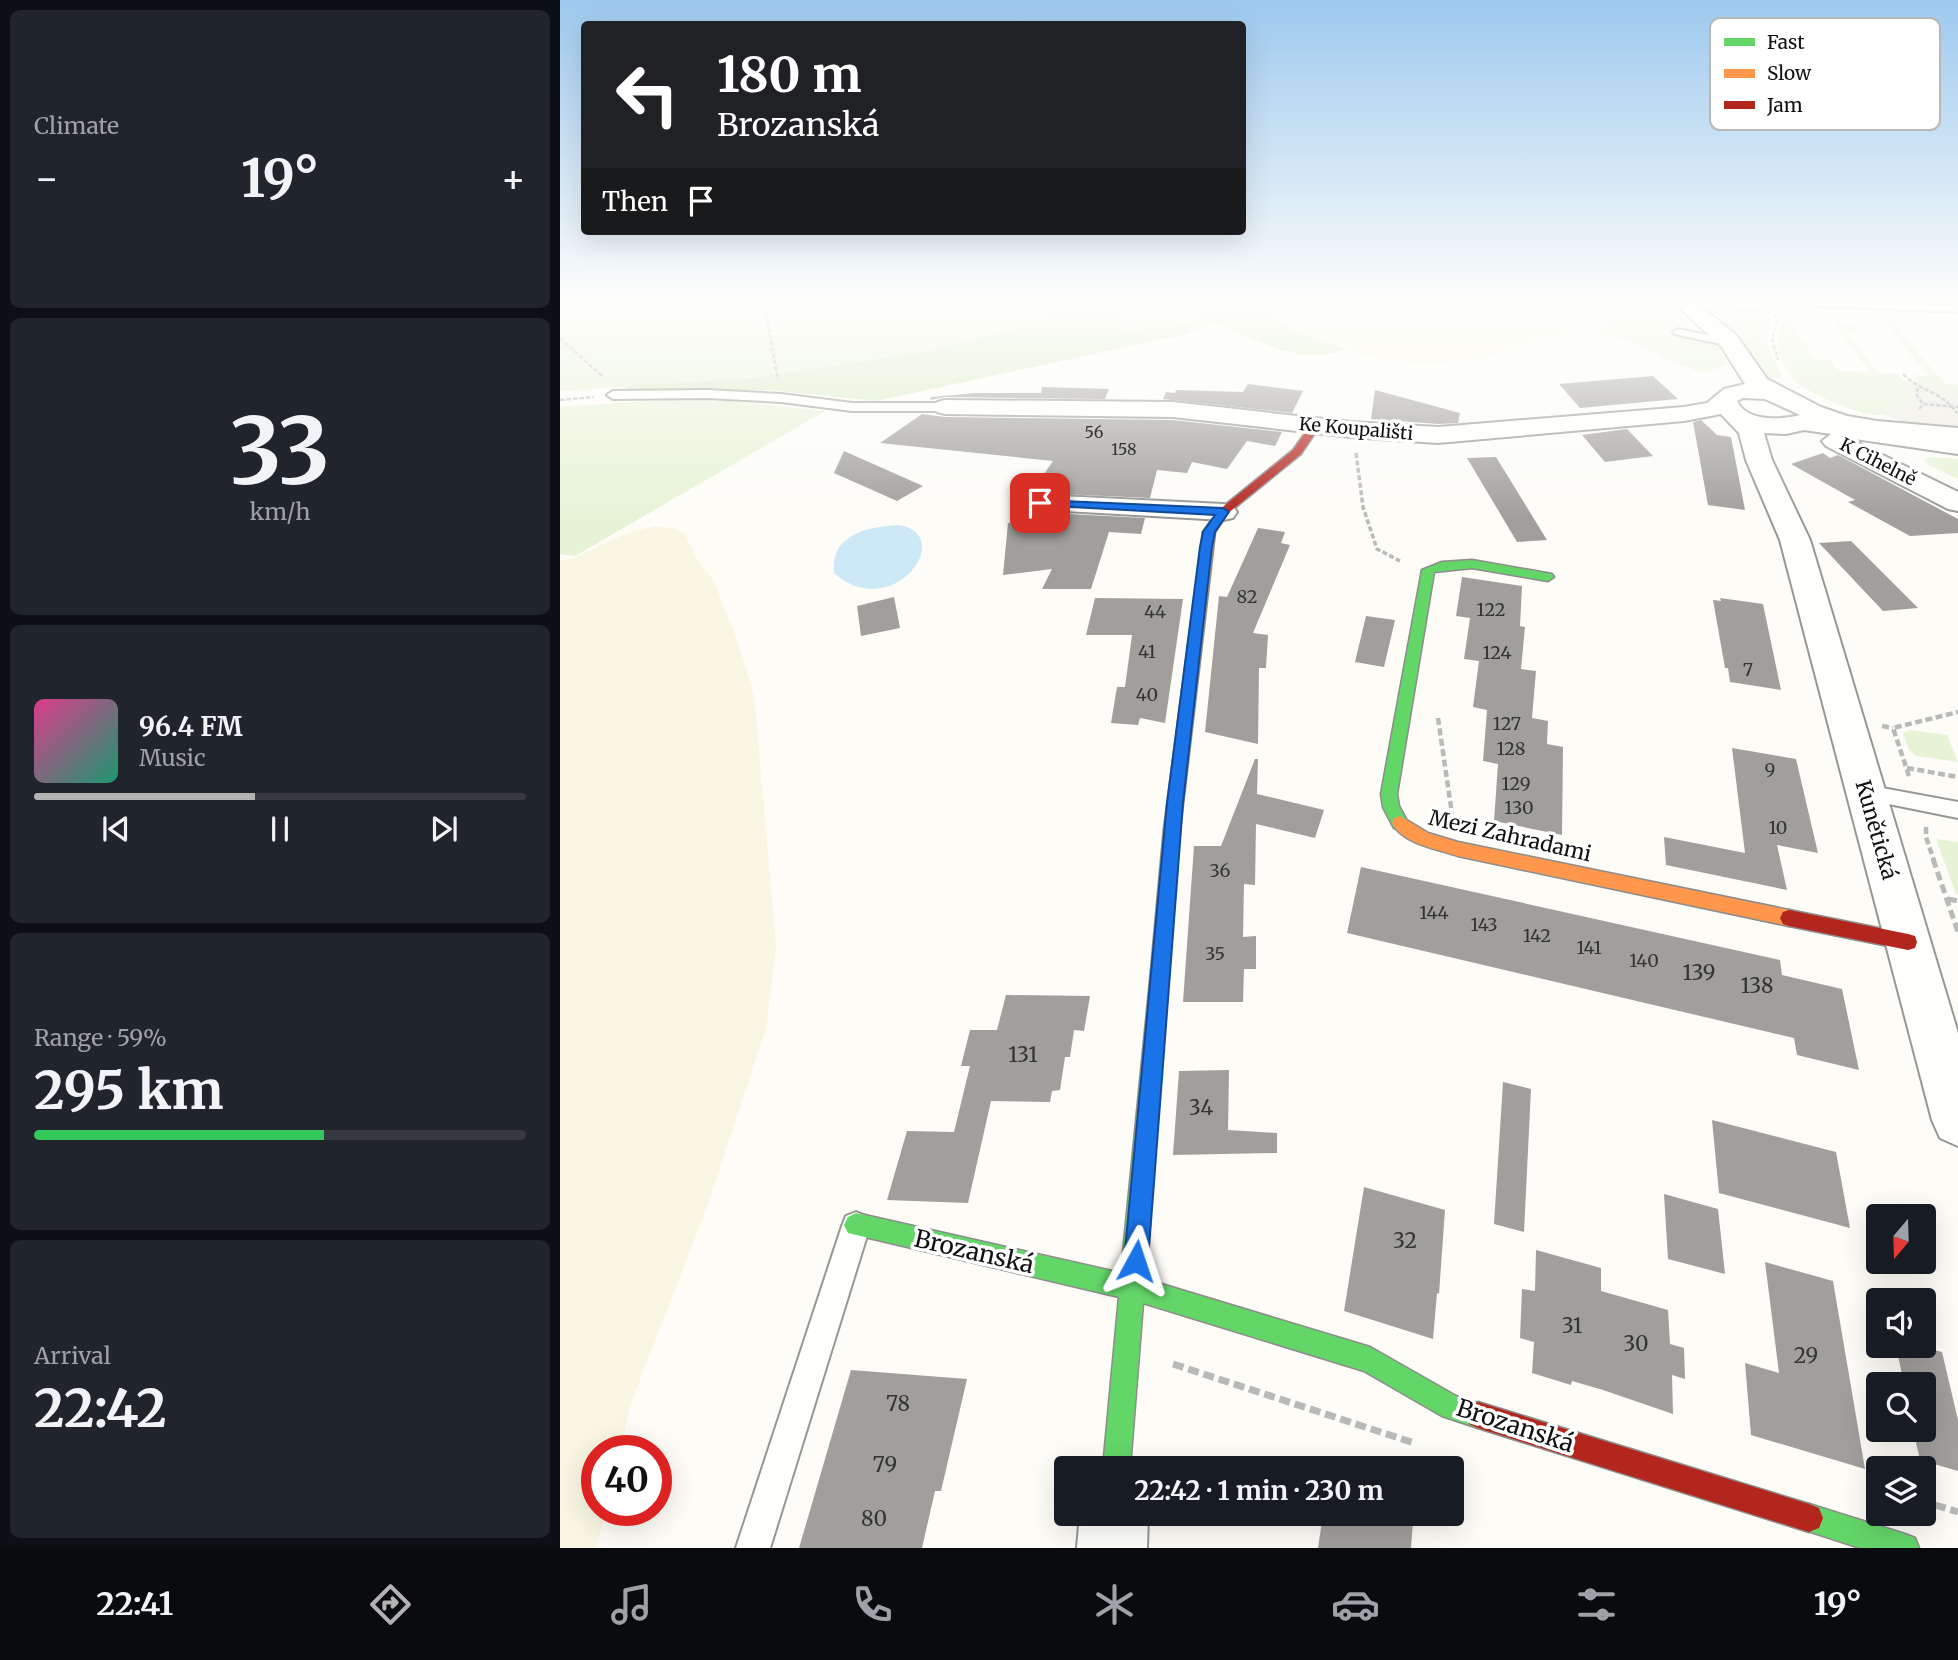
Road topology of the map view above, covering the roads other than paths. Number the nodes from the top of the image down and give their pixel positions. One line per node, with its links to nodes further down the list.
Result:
1 (1745, 374): 5 (street)
2 (1751, 374): 6 (street)
3 (613, 395): 4 (lane)
4 (945, 407): 7 (street, Ke Koupališti)
5 (1732, 407): 6 (street); 6 (street); 7 (street, Ke Koupališti); 15 (street, Kunětická)
6 (1794, 414): 8 (street); 11 (street, K Cihelně); 15 (street, Kunětická)
7 (1315, 426): 14 (street)
8 (1860, 429): 9 (street); 10 (street); 11 (street)
9 (1958, 436)
10 (1958, 446)
11 (1926, 486): 13 (street, K Cihelně)
12 (1040, 503): 14 (street)
13 (1958, 503)
14 (1223, 512): 23 (street)
15 (1794, 540): 17 (street, Kunětická)
16 (1548, 577): 19 (street, Mezi Zahradami)
17 (1866, 793): 18 (lane); 19 (street, Kunětická)
18 (1958, 810)
19 (1908, 942): 20 (street, Kunětická)
20 (1951, 1072): 21 (street, Kunětická)
21 (1958, 1119)
22 (856, 1225): 23 (street, Brozanská); 26 (lane)
23 (1134, 1288): 24 (street); 28 (street, Brozanská)
24 (1117, 1456)
25 (1113, 1526): 27 (street)
26 (753, 1548)
27 (1112, 1548)
28 (1905, 1548)

